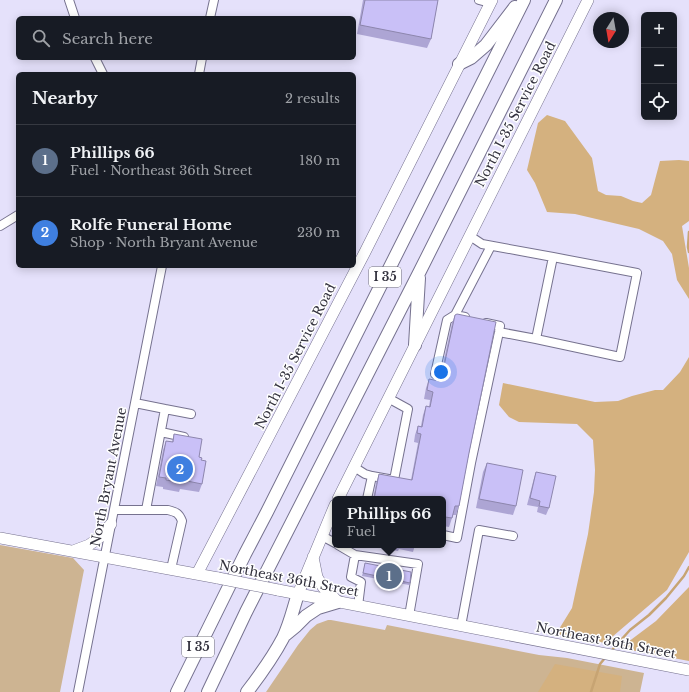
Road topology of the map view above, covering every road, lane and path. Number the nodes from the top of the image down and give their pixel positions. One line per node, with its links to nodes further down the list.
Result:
1 (69, 0): 9 (street)
2 (214, 0): 10 (street)
3 (478, 0): 8 (street)
4 (520, 0): 13 (highway)
5 (524, 0): 64 (highway, I 35)
6 (556, 0): 22 (highway, I 35)
7 (588, 0): 18 (main road, North I-35 Service Road)
8 (491, 2): 13 (main road, North I-35 Service Road)
9 (74, 16)
10 (210, 16)
11 (96, 60): 14 (street)
12 (202, 60): 15 (street)
13 (459, 64): 55 (main road, North I-35 Service Road)
14 (102, 72)
15 (199, 72)
16 (16, 216): 17 (street)
17 (0, 226)
18 (470, 236): 19 (street); 28 (main road, North I-35 Service Road)
19 (491, 246): 20 (street); 23 (street)
20 (553, 257): 27 (street); 27 (street)
21 (162, 268): 31 (street, North Bryant Avenue)
22 (420, 271): 28 (highway); 65 (highway, I 35)
23 (455, 315): 24 (street); 29 (street)
24 (472, 319)
25 (484, 323): 26 (street)
26 (499, 332): 27 (street); 45 (street)
27 (536, 340)
28 (415, 345): 30 (main road, North I-35 Service Road)
29 (435, 374)
30 (388, 398): 36 (main road, North I-35 Service Road); 37 (street)
31 (135, 403): 32 (street); 40 (street, North Bryant Avenue)
32 (165, 409): 33 (street); 34 (street)
33 (191, 414)
34 (161, 432): 35 (street); 41 (street)
35 (194, 439)
36 (354, 467): 37 (street); 38 (main road, North I-35 Service Road)
37 (372, 476): 39 (street)
38 (340, 496)
39 (368, 496)
40 (114, 510): 41 (street); 43 (street, North Bryant Avenue)
41 (146, 510): 54 (street)
42 (332, 512): 44 (main road)
43 (111, 524): 50 (main road); 52 (street, North Bryant Avenue)
44 (322, 536): 48 (street); 53 (main road)
45 (446, 536)
46 (513, 536): 60 (street)
47 (0, 538): 50 (main road, Northeast 36th Street)
48 (332, 542)
49 (343, 548): 51 (street)
50 (72, 552): 52 (main road, Northeast 36th Street)
51 (354, 555): 58 (street); 59 (street)
52 (105, 557): 54 (main road, Northeast 36th Street); 63 (street, North Bryant Avenue)
53 (313, 557): 56 (main road); 57 (main road)
54 (172, 570): 55 (main road, Northeast 36th Street)
55 (197, 574): 56 (main road, Northeast 36th Street, bridge)
56 (298, 594): 57 (main road, Northeast 36th Street); 61 (highway)
57 (338, 602): 58 (main road, Northeast 36th Street); 61 (highway)
58 (358, 606): 59 (main road, Northeast 36th Street)
59 (408, 616): 60 (main road, Northeast 36th Street)
60 (460, 626): 62 (main road, Northeast 36th Street)
61 (283, 637): 66 (highway)
62 (689, 670)
63 (78, 692)
64 (177, 692)
65 (208, 692)
66 (246, 692)

